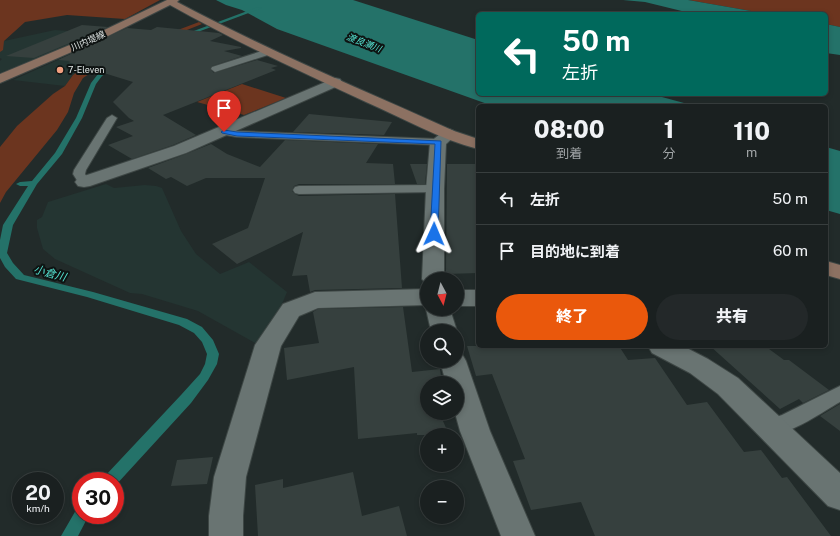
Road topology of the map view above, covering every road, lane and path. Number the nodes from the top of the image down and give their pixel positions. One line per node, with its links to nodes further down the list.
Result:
1 (173, 1): 2 (street); 4 (street, 川内堤線)
2 (268, 52): 3 (lane); 5 (street)
3 (215, 69)
4 (0, 79)
5 (335, 82): 7 (street); 8 (street)
6 (112, 118): 10 (lane)
7 (224, 132): 8 (lane); 10 (street)
8 (444, 138): 9 (street); 11 (street)
9 (476, 144)
10 (84, 182)
11 (435, 189): 12 (lane); 14 (street)
12 (299, 190)
13 (828, 269): 15 (street)
14 (433, 272)
15 (840, 272)
16 (420, 298): 24 (street)
17 (464, 298): 18 (street)
18 (476, 298)
19 (665, 348): 22 (street)
20 (455, 368): 25 (street)
21 (840, 393): 22 (lane)
22 (771, 427): 23 (street)
23 (840, 495)
24 (226, 536)
25 (518, 536)

